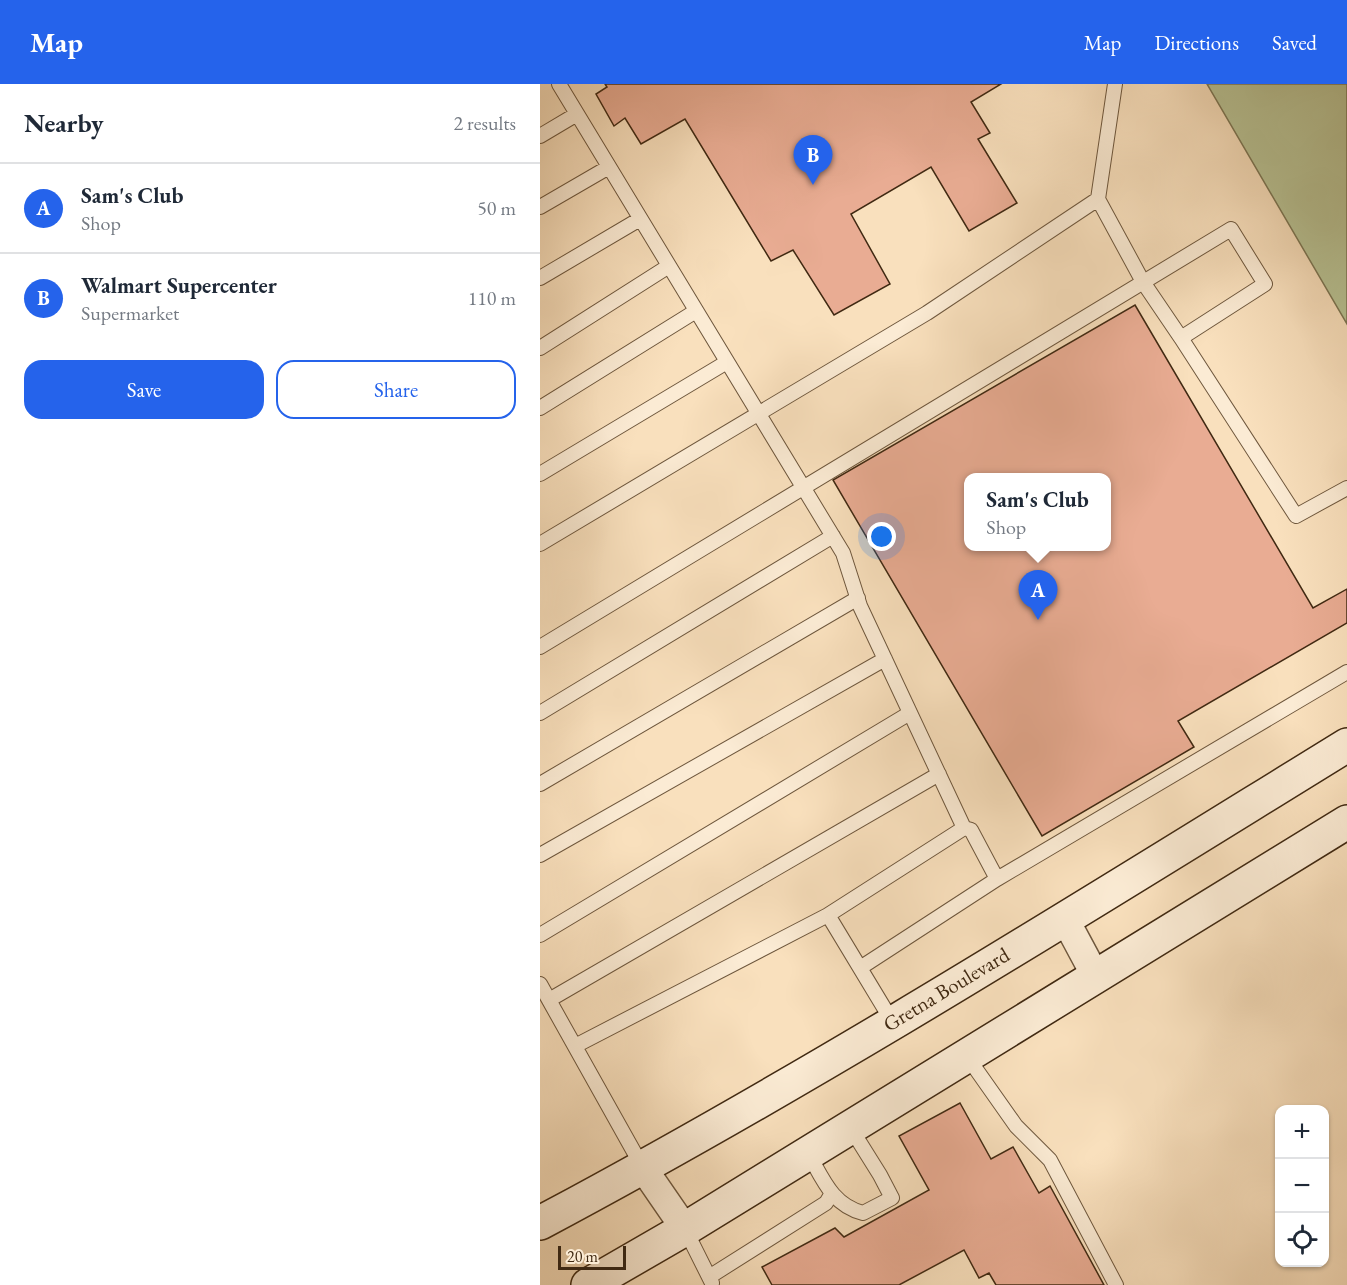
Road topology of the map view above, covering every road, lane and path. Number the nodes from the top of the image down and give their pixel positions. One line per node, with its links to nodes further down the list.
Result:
1 (559, 84): 3 (lane)
2 (1115, 84): 6 (lane)
3 (578, 114): 4 (lane); 5 (lane)
4 (540, 136)
5 (609, 167): 7 (lane); 8 (lane)
6 (1098, 199): 11 (lane); 17 (lane)
7 (540, 207)
8 (640, 219): 9 (lane); 10 (lane)
9 (669, 266): 12 (lane); 14 (lane)
10 (540, 278)
11 (1143, 282): 13 (lane); 13 (lane); 19 (lane)
12 (696, 311): 15 (lane); 16 (lane)
13 (1180, 338): 20 (lane)
14 (540, 348)
15 (727, 362): 17 (lane); 18 (lane)
16 (540, 408)
17 (757, 412): 19 (lane); 22 (lane)
18 (540, 474)
19 (803, 488): 21 (lane); 24 (lane)
20 (1347, 488)
21 (833, 536): 23 (lane); 27 (lane)
22 (540, 544)
23 (858, 598): 25 (lane); 31 (lane)
24 (540, 647)
25 (885, 658): 28 (lane); 34 (lane)
26 (1347, 672): 35 (lane)
27 (540, 712)
28 (910, 713): 30 (lane); 38 (lane)
29 (1347, 745): 37 (street, Gretna Boulevard)
30 (939, 774): 33 (lane); 42 (lane)
31 (540, 784)
32 (1347, 822): 40 (street)
33 (964, 828): 35 (lane); 36 (lane)
34 (540, 855)
35 (997, 879): 39 (lane)
36 (828, 915): 39 (lane); 44 (lane)
37 (1065, 919): 40 (street); 43 (street, Gretna Boulevard)
38 (540, 935)
39 (860, 968): 43 (lane)
40 (1095, 975): 45 (street)
41 (540, 984): 42 (lane)
42 (549, 1000): 44 (lane)
43 (892, 1021): 48 (street, Gretna Boulevard)
44 (574, 1046): 48 (lane)
45 (966, 1055): 46 (street); 54 (lane)
46 (849, 1127): 47 (street); 49 (lane)
47 (808, 1153): 49 (lane); 51 (street)
48 (643, 1168): 50 (street, Gretna Boulevard); 51 (street)
49 (832, 1193): 52 (lane)
50 (540, 1223)
51 (685, 1229): 52 (lane); 53 (street)
52 (711, 1281)
53 (588, 1285)
54 (1116, 1285)

